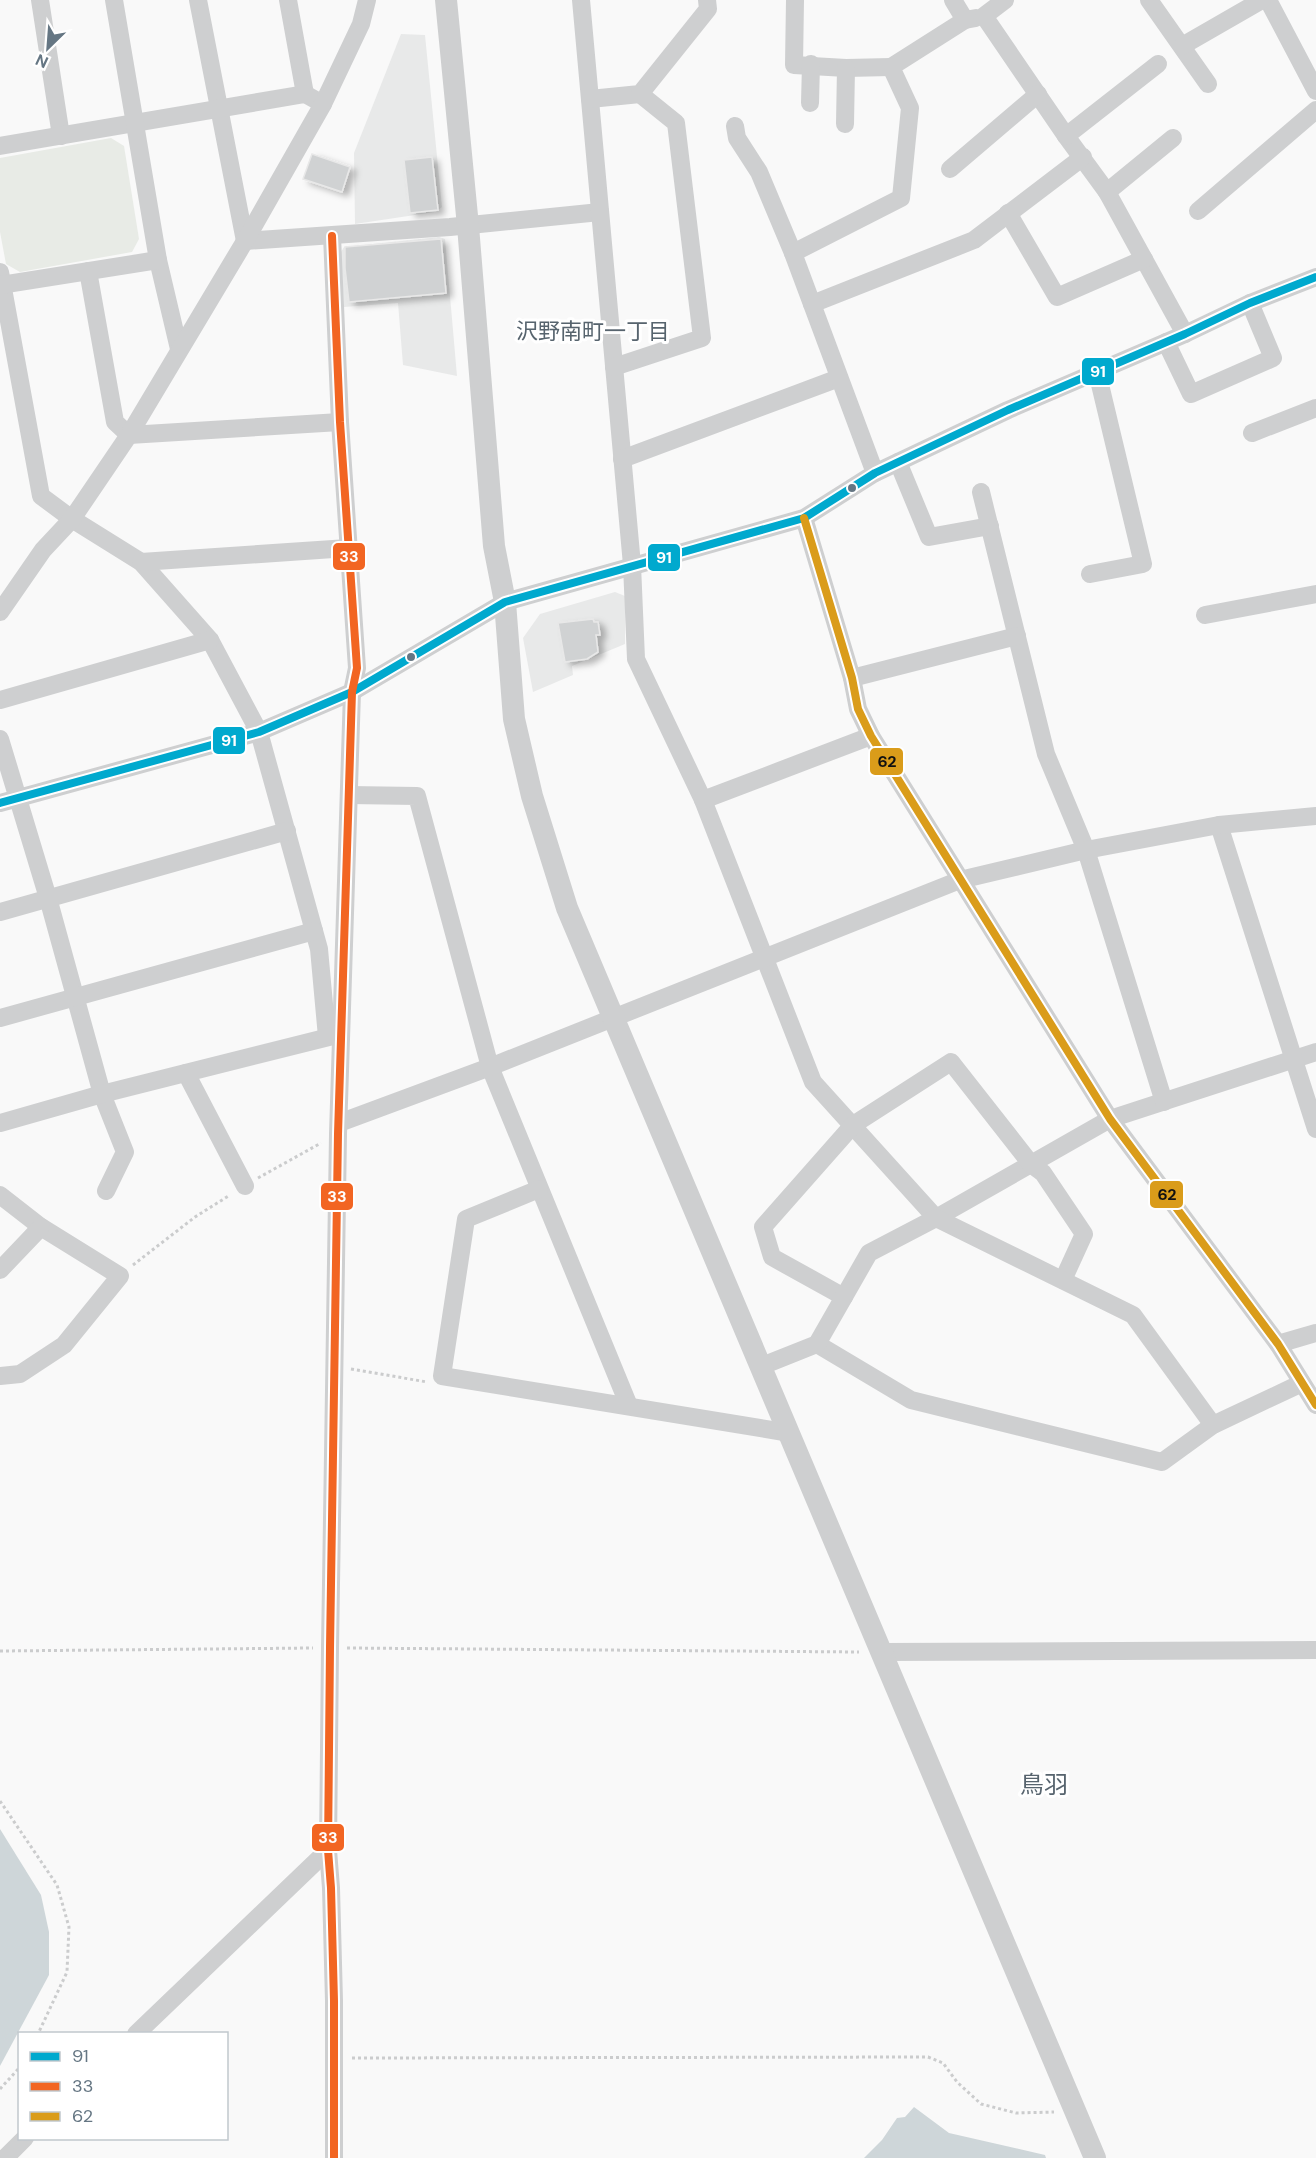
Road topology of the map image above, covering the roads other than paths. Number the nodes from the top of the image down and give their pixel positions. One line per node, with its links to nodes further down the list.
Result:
1 (40, 0): 35 (street)
2 (114, 0): 32 (street)
3 (198, 0): 30 (street)
4 (288, 0): 24 (street)
5 (367, 0): 29 (street)
6 (446, 0): 45 (street)
7 (581, 0): 27 (street)
8 (795, 0): 18 (street)
9 (953, 0): 16 (street)
10 (1005, 0): 15 (street)
11 (1149, 0): 17 (street)
12 (1262, 0): 17 (street)
13 (1268, 0): 23 (street)
14 (712, 3): 25 (street)
15 (984, 16): 16 (street); 26 (street)
16 (965, 20): 20 (street)
17 (1182, 46): 22 (street)
18 (811, 64): 21 (street); 28 (street)
19 (1158, 64): 36 (street)
20 (891, 67): 21 (street); 48 (street)
21 (846, 68): 33 (street)
22 (1208, 84)
23 (1316, 90)
24 (305, 94): 29 (street); 30 (street)
25 (640, 94): 27 (street); 59 (street)
26 (1038, 94): 36 (street); 40 (street)
27 (590, 99): 43 (street)
28 (810, 103)
29 (323, 105): 47 (street)
30 (218, 110): 32 (street); 47 (street)
31 (1316, 110): 42 (street)
32 (135, 124): 35 (street); 50 (street)
33 (845, 124)
34 (735, 126): 48 (street)
35 (61, 136): 38 (street)
36 (1066, 136): 39 (street)
37 (1173, 138): 41 (street)
38 (0, 146)
39 (1083, 157): 41 (street); 44 (street)
40 (950, 169)
41 (1107, 192): 49 (street)
42 (1198, 211)
43 (600, 212): 45 (street); 59 (street)
44 (1008, 213): 49 (street); 55 (street)
45 (468, 226): 46 (street); 78 (street)
46 (332, 236): 47 (street); 63 (street)
47 (245, 241): 58 (street)
48 (793, 253): 55 (street)
49 (1144, 259): 56 (street)
50 (158, 260): 51 (street); 58 (street)
51 (88, 271): 53 (street); 65 (street)
52 (1316, 277): 54 (street)
53 (1, 280): 71 (street)
54 (1250, 303): 56 (street); 57 (street)
55 (812, 304): 61 (street)
56 (1185, 334): 57 (street)
57 (1166, 342): 60 (street)
58 (179, 349): 65 (street)
59 (614, 367): 66 (street)
60 (1097, 372): 67 (street); 76 (street)
61 (839, 378): 66 (street); 68 (street)
62 (1316, 408): 64 (street)
63 (340, 422): 65 (street); 73 (street)
64 (1252, 433)
65 (129, 435): 71 (street)
66 (622, 459): 75 (street)
67 (898, 462): 68 (street); 72 (street)
68 (874, 473): 70 (street)
69 (981, 492): 72 (street)
70 (804, 518): 75 (street); 83 (street)
71 (72, 519): 74 (street); 79 (street)
72 (990, 526): 81 (street)
73 (348, 548): 74 (street); 84 (street)
74 (141, 562): 82 (street)
75 (632, 565): 78 (street); 91 (street)
76 (1090, 574)
77 (1316, 594): 80 (street)
78 (506, 602): 84 (street); 103 (street)
79 (0, 612)
80 (1205, 615)
81 (1017, 636): 83 (street); 96 (street)
82 (210, 640): 85 (street); 86 (street)
83 (852, 678): 87 (street)
84 (352, 692): 86 (street); 89 (street)
85 (0, 700)
86 (259, 732): 90 (street); 95 (street)
87 (871, 736): 91 (street); 97 (street)
88 (0, 740): 90 (street)
89 (349, 795): 105 (street); 108 (street)
90 (18, 798): 92 (street); 98 (street)
91 (703, 800): 101 (street)
92 (0, 803)
93 (1316, 816): 94 (street)
94 (1219, 825): 96 (street); 107 (street)
95 (287, 831): 98 (street); 100 (street)
96 (1086, 850): 97 (street); 111 (street)
97 (960, 880): 101 (street); 112 (street)
98 (48, 898): 99 (street); 102 (street)
99 (0, 912)
100 (314, 932): 102 (street); 105 (street)
101 (765, 959): 103 (street); 114 (street)
102 (75, 997): 104 (street); 110 (street)
103 (615, 1017): 108 (street); 130 (street)
104 (0, 1018)
105 (334, 1035): 109 (street); 115 (street)
106 (1316, 1052): 107 (street)
107 (1294, 1060): 111 (street); 116 (street)
108 (490, 1067): 115 (street); 119 (street)
109 (186, 1073): 110 (street); 118 (street)
110 (102, 1094): 113 (street); 120 (street)
111 (1164, 1102): 112 (street)
112 (1110, 1119): 117 (street); 129 (street)
113 (0, 1123)
114 (853, 1125): 117 (street); 122 (street); 126 (street)
115 (338, 1128): 139 (street)
116 (1316, 1129)
117 (1031, 1164): 122 (street); 125 (street)
118 (245, 1186)
119 (539, 1189): 134 (street); 134 (street)
120 (106, 1191)
121 (0, 1195): 123 (street)
122 (936, 1218): 125 (street); 126 (street)
123 (41, 1227): 124 (street); 131 (street)
124 (0, 1270)
125 (1063, 1280): 135 (street)
126 (844, 1297): 128 (street)
127 (1316, 1333): 129 (street)
128 (817, 1344): 130 (street); 135 (street)
129 (1278, 1344): 132 (street)
130 (762, 1366): 136 (street)
131 (0, 1376)
132 (1302, 1383): 133 (street); 135 (street)
133 (1316, 1405)
134 (629, 1406): 136 (street)
135 (1213, 1425)
136 (790, 1433): 138 (street)
137 (1316, 1650): 138 (street)
138 (883, 1652): 144 (street)
139 (328, 1850): 140 (street); 143 (street)
140 (137, 2032)
141 (25, 2140): 142 (street)
142 (5, 2158)
143 (334, 2158)
144 (1095, 2158)

